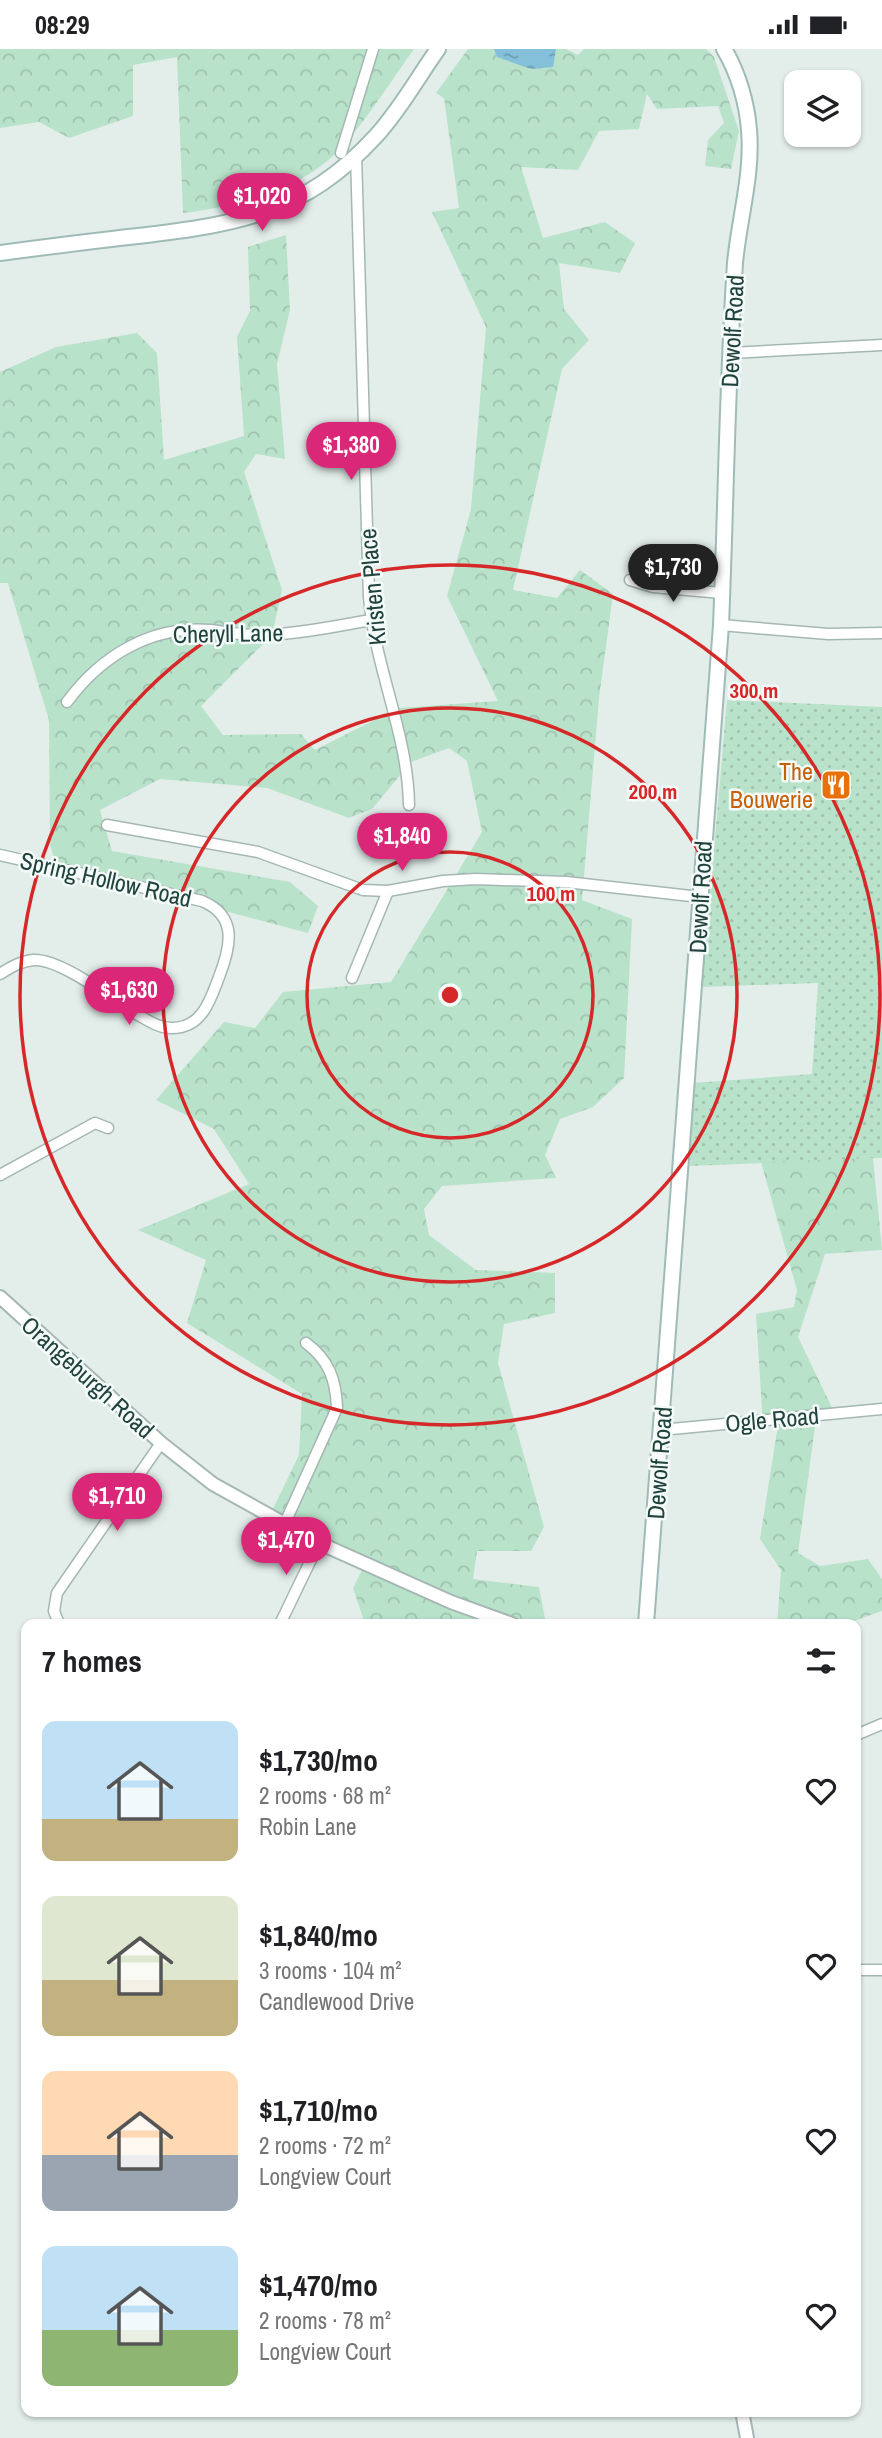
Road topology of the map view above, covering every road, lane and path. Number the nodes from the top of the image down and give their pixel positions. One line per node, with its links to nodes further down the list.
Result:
1 (373, 49): 4 (street, Kristen Place)
2 (438, 49): 4 (main road)
3 (724, 49): 7 (main road, Dewolf Road)
4 (348, 154): 5 (main road); 10 (street, Kristen Place)
5 (0, 253)
6 (882, 345): 7 (street)
7 (731, 353): 9 (main road, Dewolf Road)
8 (630, 580): 9 (street)
9 (722, 593): 11 (main road, Dewolf Road)
10 (371, 620): 13 (street, Cheryll Lane); 14 (street, Kristen Place)
11 (721, 625): 12 (street); 18 (main road, Dewolf Road)
12 (882, 633)
13 (67, 702)
14 (409, 805)
15 (107, 825): 17 (street)
16 (0, 855): 19 (street, Spring Hollow Road)
17 (388, 891): 18 (street); 20 (street)
18 (700, 897): 26 (main road, Dewolf Road)
19 (0, 974)
20 (352, 978)
21 (108, 1128): 22 (street)
22 (0, 1175)
23 (0, 1297): 27 (street, Orangeburgh Road)
24 (306, 1343): 28 (street)
25 (882, 1409): 26 (street, Ogle Road)
26 (661, 1430): 33 (main road, Dewolf Road)
27 (161, 1443): 28 (street, Orangeburgh Road); 30 (street)
28 (284, 1525): 29 (street, Orangeburgh Road)
29 (319, 1543): 31 (street); 32 (street, Orangeburgh Road)
30 (57, 1619)
31 (282, 1619)
32 (498, 1619)
33 (646, 1619)
34 (882, 1724): 35 (street)
35 (861, 1733)
36 (882, 1969): 37 (street)
37 (861, 1970)
38 (743, 2417): 39 (street)
39 (747, 2438)

